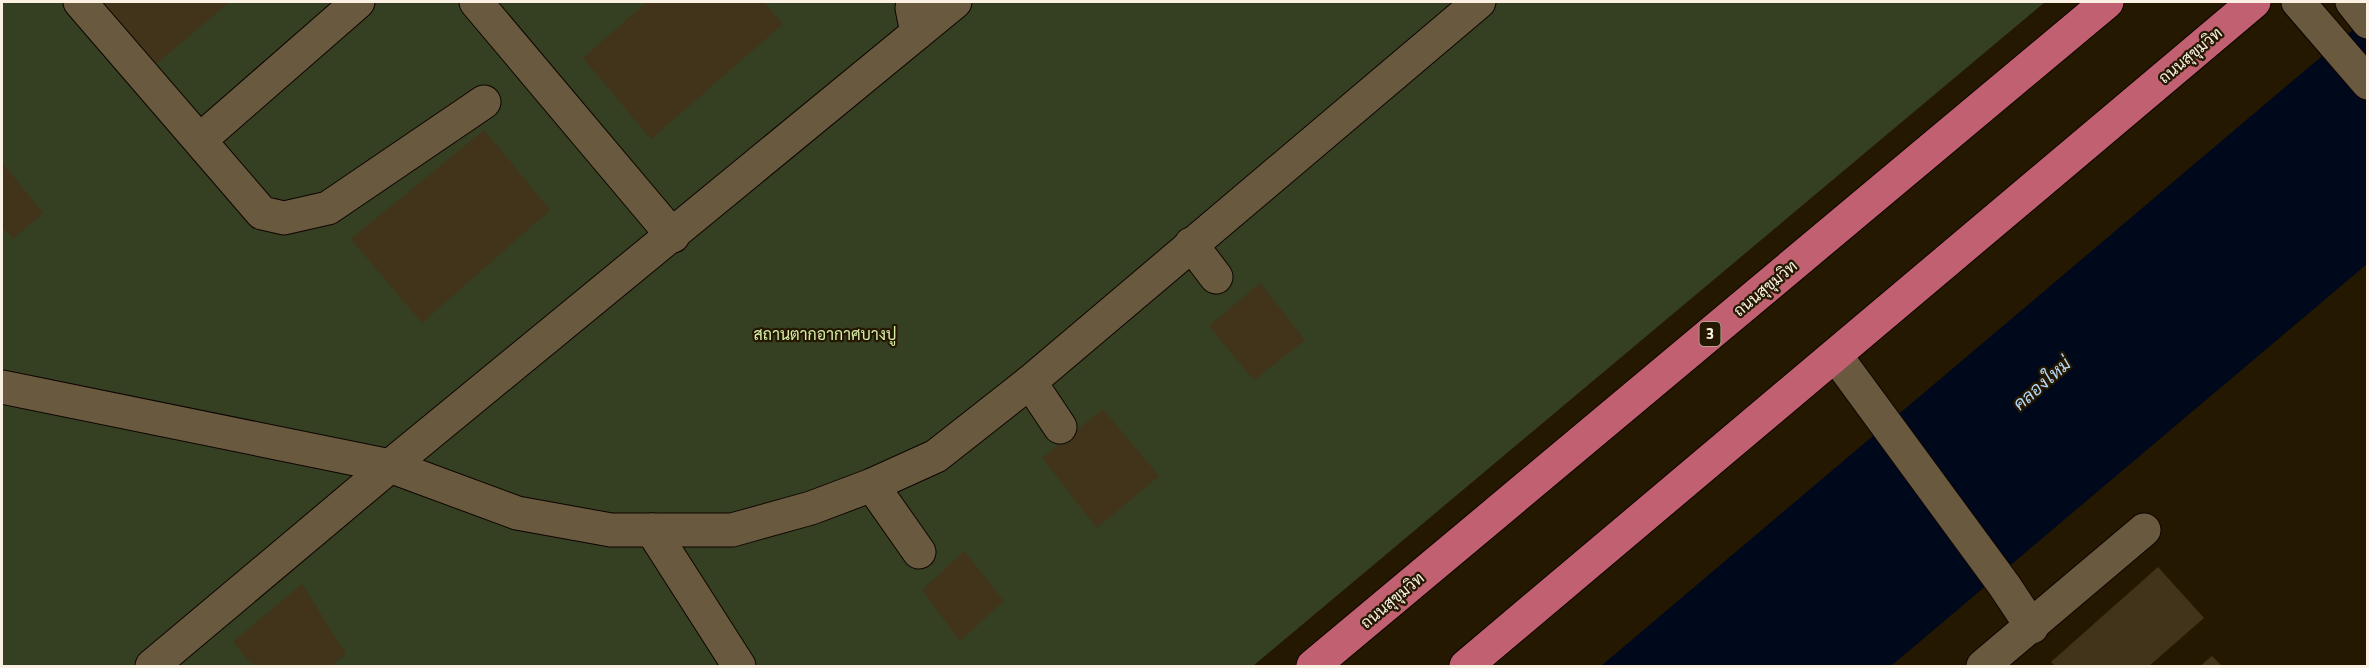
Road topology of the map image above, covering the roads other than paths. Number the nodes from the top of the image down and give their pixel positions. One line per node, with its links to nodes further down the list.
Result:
1 (80, 2): 15 (street)
2 (358, 2): 15 (street)
3 (476, 2): 16 (street)
4 (913, 2): 12 (street)
5 (956, 2): 12 (street)
6 (1479, 2): 17 (street)
7 (2107, 2): 31 (highway, ถนนสุขุมวิท / 3)
8 (2254, 2): 19 (highway, ถนนสุขุมวิท)
9 (2298, 2): 13 (street)
10 (2352, 2): 11 (street)
11 (2367, 22)
12 (917, 33): 16 (street)
13 (2367, 83)
14 (484, 102): 15 (street)
15 (200, 140)
16 (673, 236): 23 (street)
17 (1191, 244): 18 (street); 20 (street)
18 (1216, 277)
19 (1836, 356): 28 (street); 32 (highway, ถนนสุขุมวิท)
20 (1030, 382): 22 (street); 24 (street)
21 (2, 387): 23 (street)
22 (1060, 427)
23 (390, 466): 25 (street); 29 (street)
24 (872, 485): 25 (street); 27 (street)
25 (652, 530): 30 (street)
26 (2144, 530): 28 (street)
27 (920, 552)
28 (2032, 627): 33 (street)
29 (152, 666)
30 (739, 666)
31 (1313, 666)
32 (1466, 666)
33 (1983, 666)

